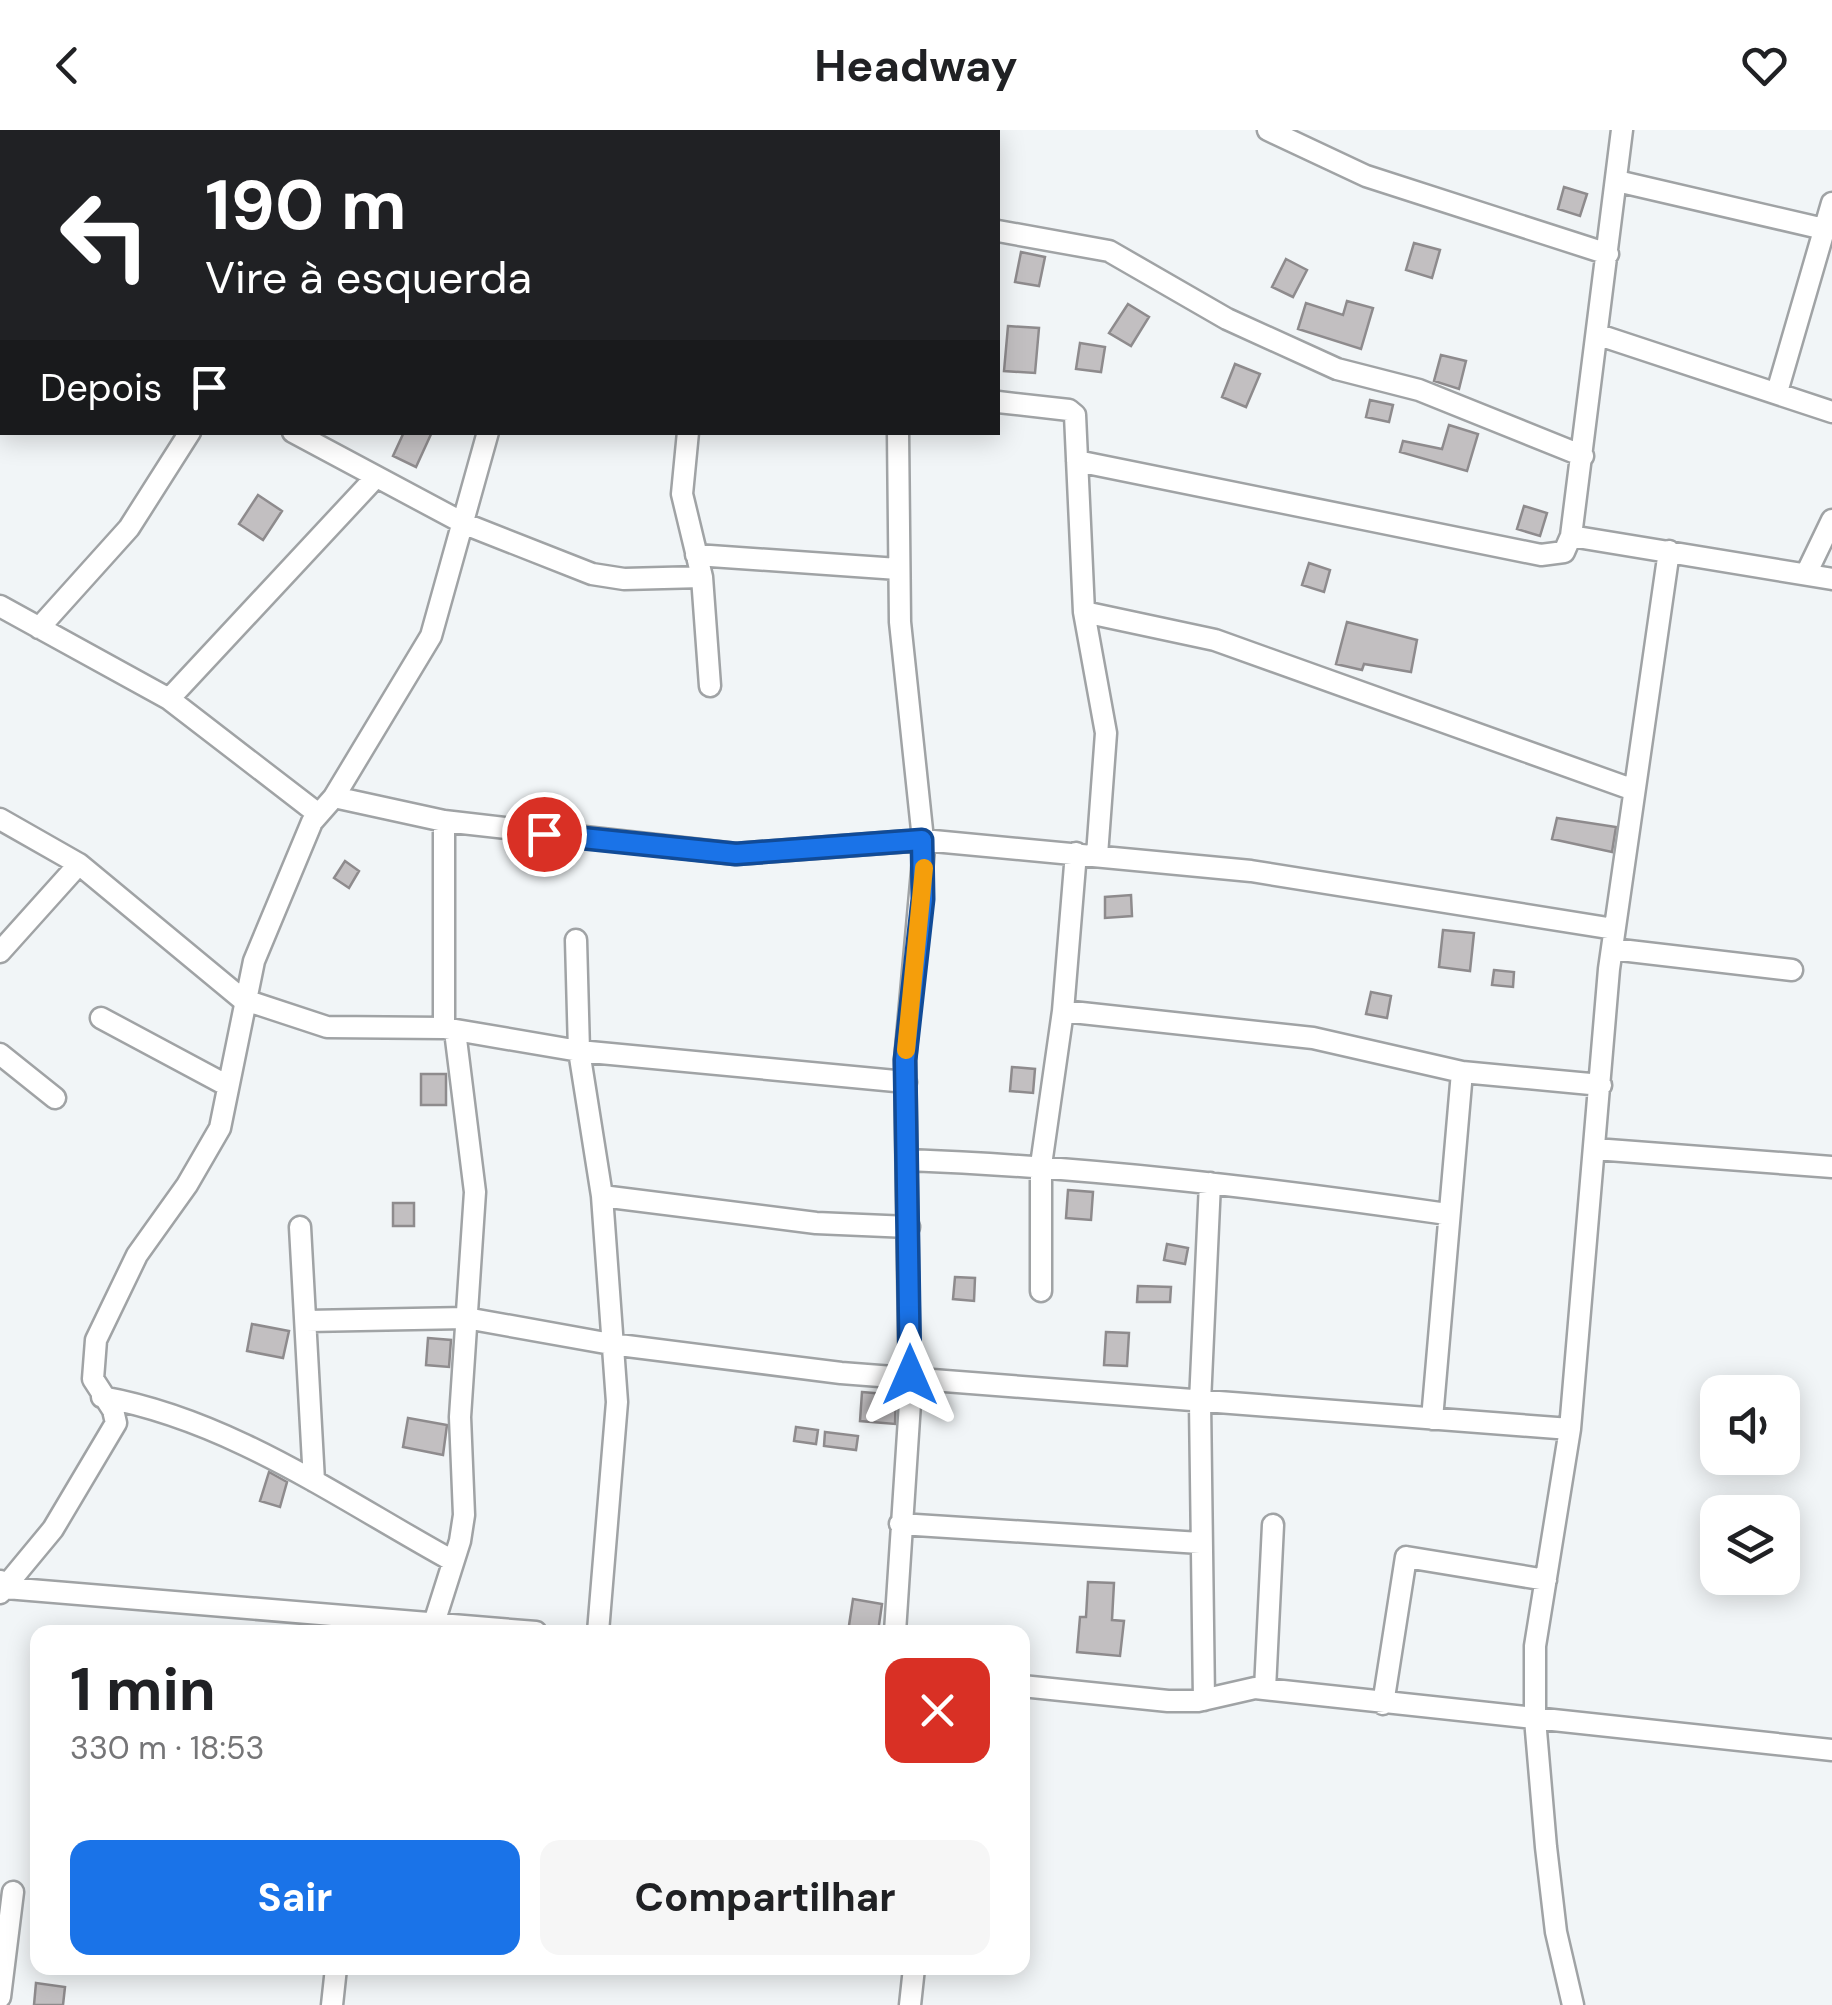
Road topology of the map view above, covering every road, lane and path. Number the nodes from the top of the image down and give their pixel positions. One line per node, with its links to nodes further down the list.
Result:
1 (1268, 130): 7 (street)
2 (1622, 130): 3 (street)
3 (1616, 181): 5 (street); 7 (street)
4 (1832, 203): 5 (street)
5 (1824, 228): 9 (street)
6 (1000, 231): 17 (street)
7 (1608, 254): 8 (street)
8 (1599, 336): 9 (street); 17 (street)
9 (1777, 392): 11 (street)
10 (1000, 402): 18 (street)
11 (1832, 412)
12 (188, 435): 31 (street)
13 (298, 435): 19 (street)
14 (487, 435): 21 (street)
15 (688, 435): 24 (street)
16 (898, 435): 25 (street)
17 (1582, 456): 22 (street)
18 (1077, 461): 22 (street); 30 (street)
19 (375, 478): 21 (street); 33 (street)
20 (1832, 520): 26 (street)
21 (464, 524): 27 (street); 35 (street)
22 (1571, 536): 23 (street)
23 (1670, 550): 26 (street); 34 (street)
24 (696, 555): 25 (street); 27 (street)
25 (898, 569): 39 (street)
26 (1806, 572): 28 (street)
27 (702, 577): 32 (street)
28 (1832, 578)
29 (0, 606): 31 (street)
30 (1084, 612): 34 (street); 40 (street)
31 (39, 628): 33 (street)
32 (710, 686)
33 (169, 699): 36 (street)
34 (1634, 790): 42 (street)
35 (334, 798): 36 (street); 38 (street)
36 (317, 813): 46 (street)
37 (0, 820): 41 (street)
38 (444, 821): 39 (street); 49 (street)
39 (922, 840): 40 (street); 53 (street)
40 (1087, 854): 42 (street); 47 (street)
41 (78, 864): 44 (street); 46 (street)
42 (1613, 939): 45 (street); 54 (street)
43 (576, 940): 50 (street)
44 (0, 952)
45 (1792, 970)
46 (242, 998): 49 (street); 55 (street)
47 (1063, 1011): 52 (street); 59 (street)
48 (101, 1018): 55 (street)
49 (449, 1029): 50 (street); 67 (street)
50 (579, 1051): 53 (street); 62 (street)
51 (0, 1054): 56 (street)
52 (1462, 1072): 54 (street); 63 (street)
53 (906, 1082): 58 (street)
54 (1601, 1085): 57 (street)
55 (228, 1086): 71 (street)
56 (55, 1098)
57 (1595, 1149): 60 (street); 74 (street)
58 (908, 1160): 59 (street); 65 (street)
59 (1041, 1165): 61 (street); 66 (street)
60 (1832, 1167)
61 (1210, 1182): 63 (street); 72 (street)
62 (602, 1196): 65 (street); 69 (street)
63 (1446, 1214): 73 (street)
64 (300, 1227): 68 (street)
65 (909, 1227): 70 (street)
66 (1040, 1291)
67 (466, 1318): 68 (street); 69 (street); 79 (street)
68 (307, 1320): 75 (street)
69 (611, 1344): 70 (street); 85 (street)
70 (910, 1375): 72 (street); 76 (street)
71 (102, 1397): 75 (street); 81 (street)
72 (1200, 1402): 73 (street); 78 (street)
73 (1432, 1419): 74 (street)
74 (1570, 1428): 80 (street)
75 (314, 1481): 79 (street)
76 (900, 1524): 78 (street); 86 (street)
77 (1273, 1525): 88 (street)
78 (1200, 1543): 89 (street)
79 (453, 1561): 82 (street)
80 (1546, 1580): 90 (street); 91 (street)
81 (2, 1587): 83 (street)
82 (434, 1623): 83 (street); 84 (street)
83 (380, 1625)
84 (457, 1625)
85 (599, 1625)
86 (894, 1625)
87 (1030, 1687): 89 (street)
88 (1266, 1689): 89 (street); 90 (street)
89 (1204, 1700)
90 (1384, 1704): 91 (street)
91 (1535, 1718): 92 (street); 99 (street)
92 (1832, 1750)
93 (13, 1892): 96 (street)
94 (335, 1975): 97 (street)
95 (913, 1975): 98 (street)
96 (0, 1997)
97 (332, 2005)
98 (910, 2005)
99 (1573, 2005)

